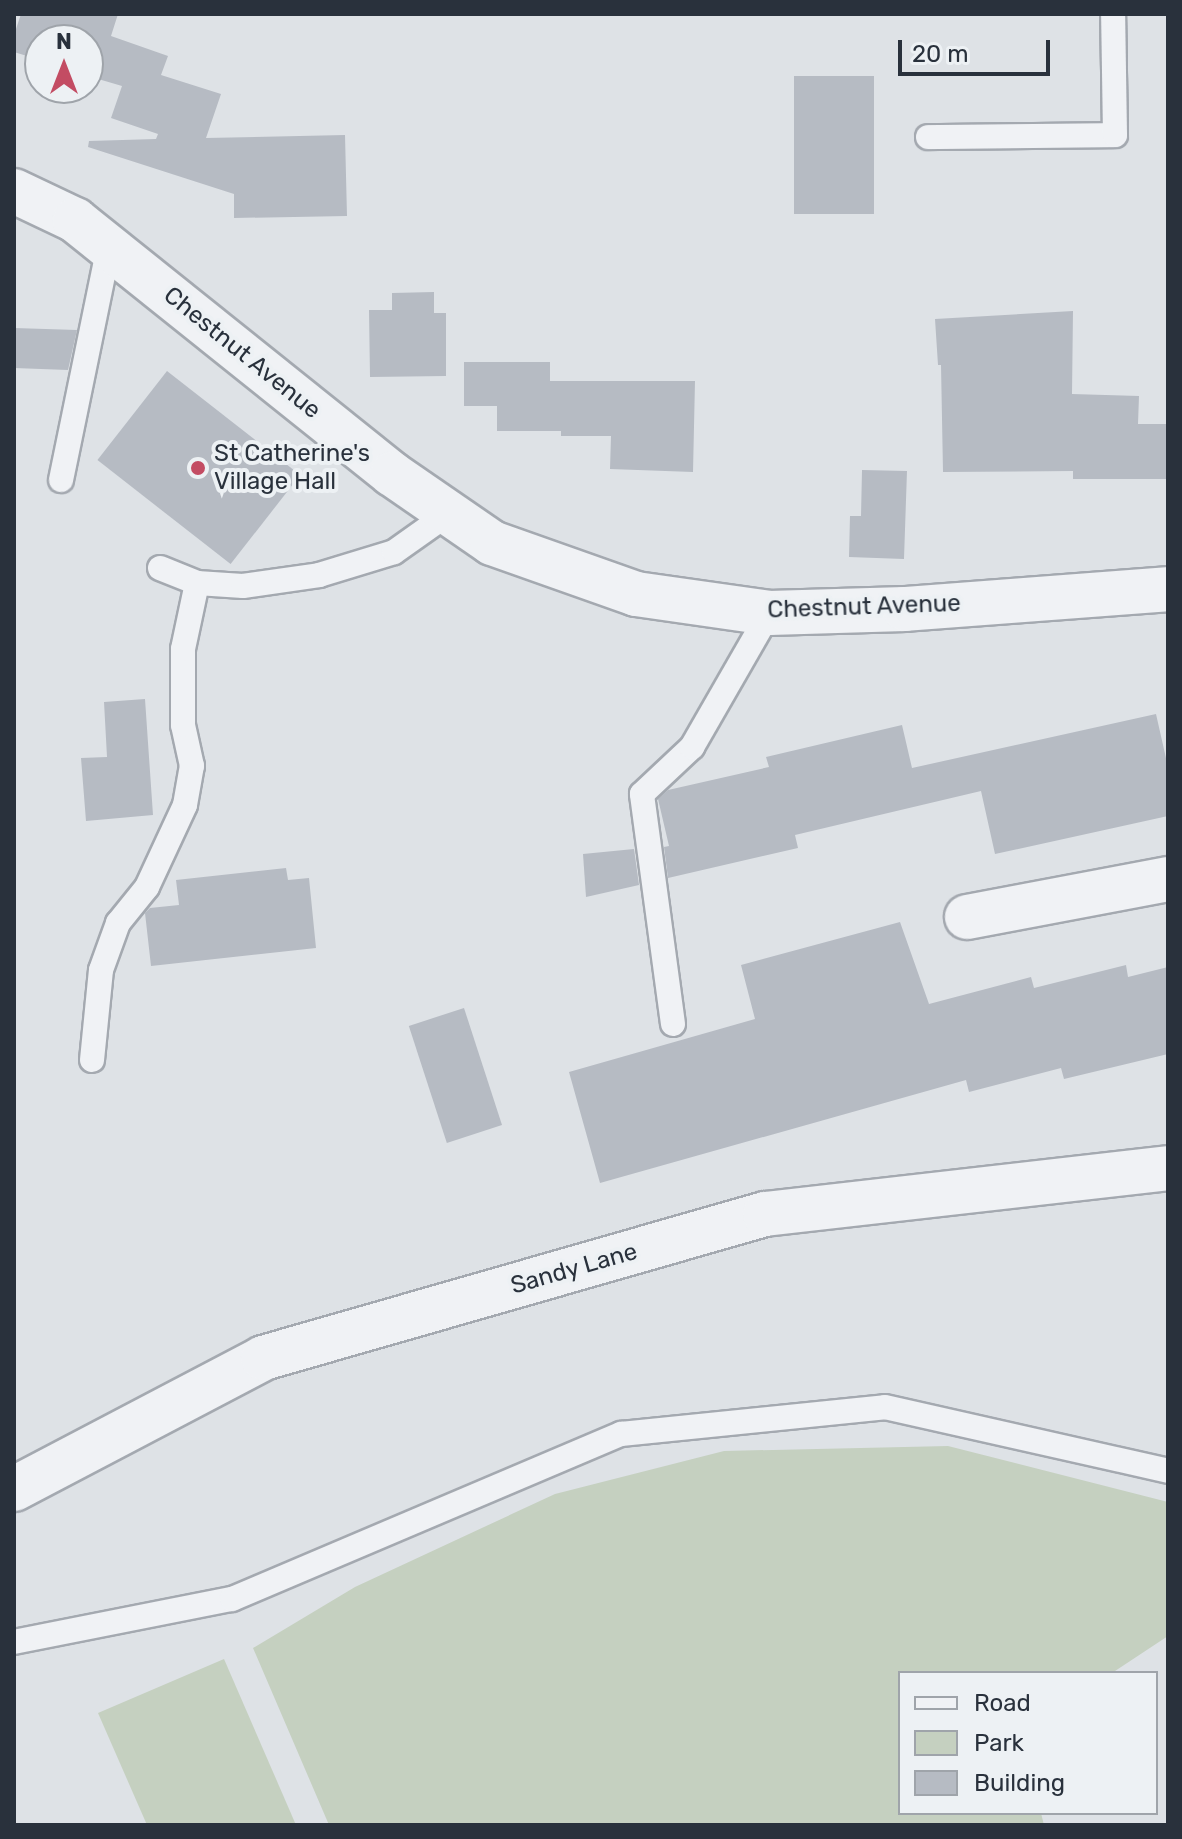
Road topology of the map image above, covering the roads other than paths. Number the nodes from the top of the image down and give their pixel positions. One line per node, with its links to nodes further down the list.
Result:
1 (1113, 14): 2 (lane)
2 (928, 137)
3 (14, 191): 4 (street, Chestnut Avenue)
4 (109, 247): 5 (lane); 6 (street, Chestnut Avenue)
5 (61, 480)
6 (449, 513): 8 (lane); 10 (street, Chestnut Avenue)
7 (160, 568): 8 (lane)
8 (197, 583): 14 (lane)
9 (1168, 589): 10 (street, Chestnut Avenue)
10 (769, 613): 13 (lane)
11 (1168, 879): 12 (street)
12 (967, 917)
13 (673, 1024)
14 (92, 1060)
15 (1168, 1168): 17 (street, Sandy Lane)
16 (1168, 1471): 18 (lane)
17 (14, 1489)
18 (14, 1642)

